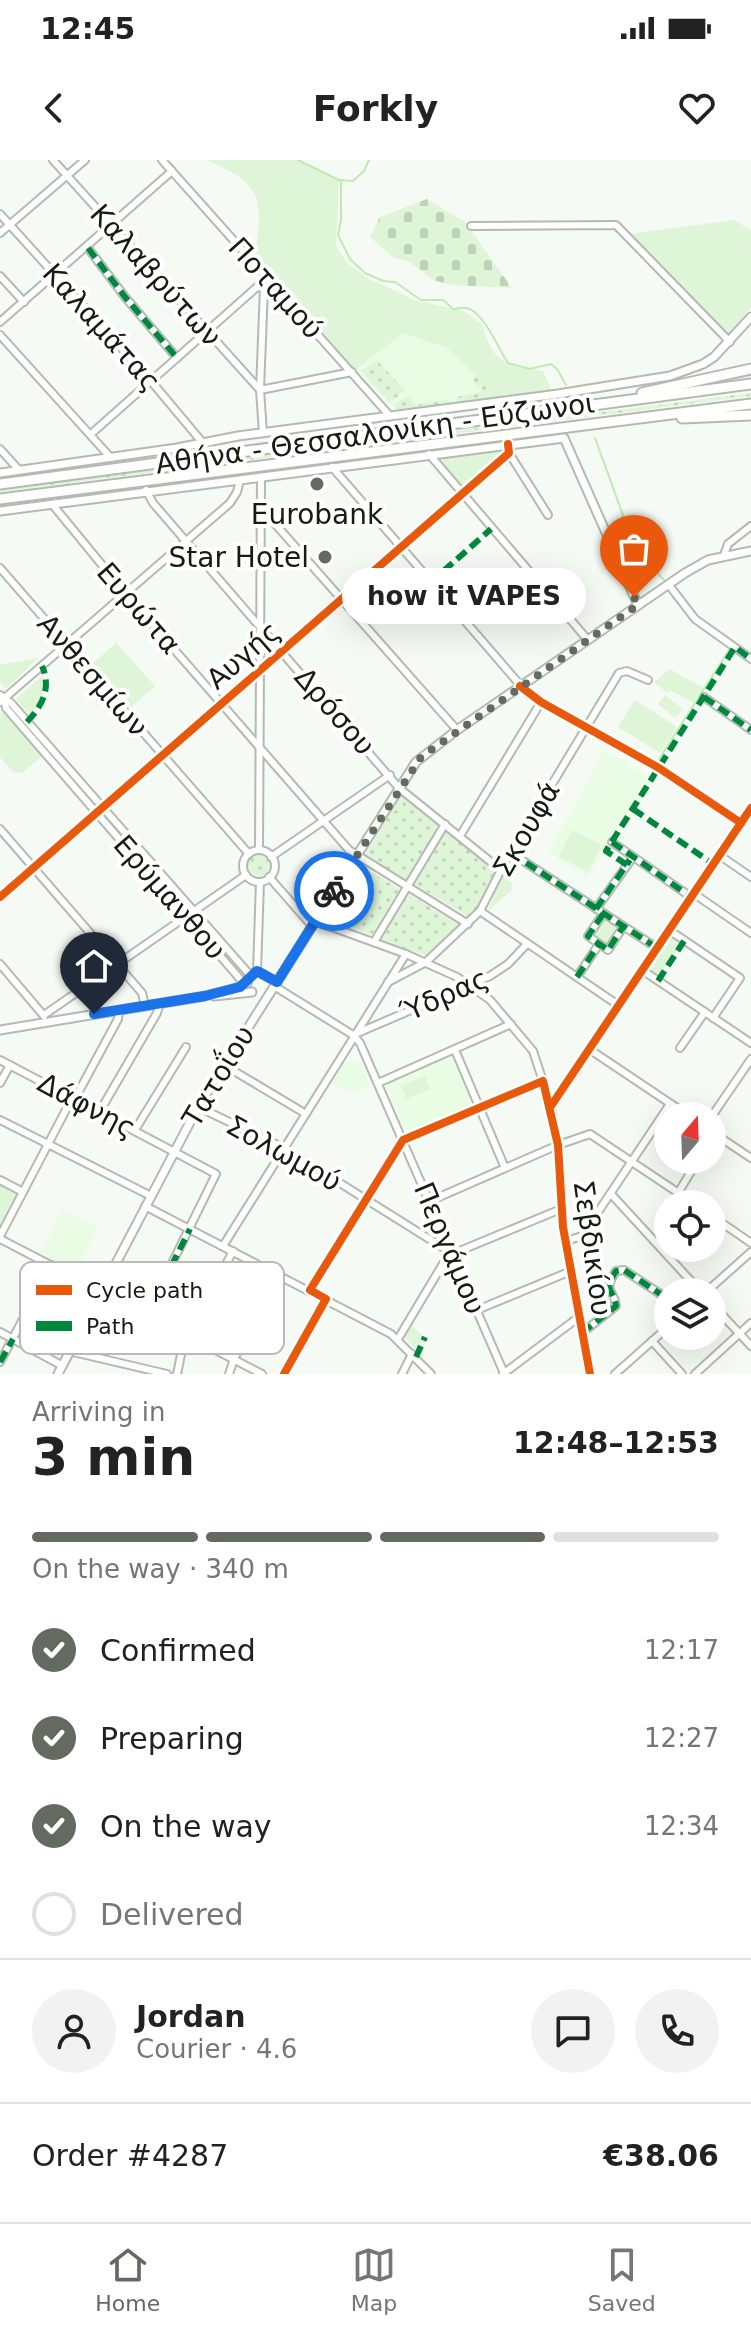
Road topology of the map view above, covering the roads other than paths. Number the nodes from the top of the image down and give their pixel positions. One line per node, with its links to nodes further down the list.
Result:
1 (53, 160): 5 (street, Καλαβρύτων)
2 (85, 160): 5 (street)
3 (162, 160): 4 (street, Ποταμού)
4 (172, 171): 8 (street); 14 (street, Ποταμού)
5 (66, 175): 7 (street); 8 (street, Καλαβρύτων)
6 (0, 214): 7 (street, Καλαμάτας)
7 (10, 225): 10 (street); 12 (street, Καλαμάτας)
8 (111, 226): 11 (street); 18 (street, Καλαβρύτων)
9 (471, 226): 20 (street)
10 (0, 233)
11 (88, 248): 12 (street); 21 (street)
12 (55, 274): 15 (street); 24 (street, Καλαμάτας)
13 (0, 276): 15 (street)
14 (267, 284): 18 (street); 23 (street, Ποταμού); 26 (street)
15 (24, 302): 17 (street)
16 (751, 317): 20 (main road)
17 (0, 322)
18 (207, 332): 21 (street); 26 (street, Καλαβρύτων)
19 (0, 335): 33 (street)
20 (730, 342): 30 (main road)
21 (177, 358): 24 (street)
22 (751, 369): 27 (highway)
23 (352, 372): 26 (street); 30 (street, Ποταμού)
24 (151, 381): 33 (street); 34 (street, Καλαμάτας)
25 (751, 384): 27 (highway, Αθήνα - Θεσσαλονίκη - Εύζωνοι)
26 (260, 390): 32 (street)
27 (608, 402): 44 (highway, Αθήνα - Θεσσαλονίκη - Εύζωνοι)
28 (751, 404): 31 (highway, Αθήνα - Θεσσαλονίκη - Εύζωνοι)
29 (751, 415): 31 (highway)
30 (390, 416): 32 (main road)
31 (629, 419): 47 (highway, Αθήνα - Θεσσαλονίκη - Εύζωνοι)
32 (263, 433): 34 (main road)
33 (91, 434): 38 (street)
34 (202, 442): 38 (main road)
35 (0, 449): 40 (street)
36 (508, 449): 37 (main road); 46 (street, Αυγής); 51 (street); 61 (main road)
37 (429, 454): 39 (main road); 46 (street)
38 (111, 458): 40 (main road)
39 (332, 467): 42 (main road); 54 (street)
40 (19, 470): 41 (main road)
41 (0, 473)
42 (261, 477): 43 (main road); 49 (street)
43 (240, 480): 45 (main road); 53 (street)
44 (0, 484)
45 (146, 490): 48 (main road); 53 (street, Δρόσου)
46 (461, 494): 54 (street, Αυγής); 63 (street)
47 (0, 499)
48 (52, 504): 50 (main road); 59 (street, Ευρώτα)
49 (261, 507): 60 (street); 62 (street)
50 (0, 511)
51 (548, 515)
52 (751, 526): 56 (street)
53 (185, 540): 59 (street); 62 (street, Δρόσου)
54 (400, 548): 60 (street, Αυγής); 69 (street)
55 (751, 551): 56 (main road, Τατοΐου)
56 (724, 555): 58 (main road, Τατοΐου)
57 (0, 568): 64 (street, Ανθεσμίων)
58 (669, 585): 61 (main road, Τατοΐου); 66 (street)
59 (125, 593): 64 (street); 73 (street, Ευρώτα)
60 (343, 598): 65 (street, Αυγής); 75 (street)
61 (638, 605): 63 (main road, Τατοΐου)
62 (260, 626): 65 (street, Δρόσου); 67 (street)
63 (587, 639): 69 (main road, Τατοΐου)
64 (67, 644): 71 (street); 78 (street, Ανθεσμίων)
65 (283, 650): 67 (street, Αυγής); 79 (street, Δρόσου)
66 (751, 659)
67 (260, 669): 73 (street, Αυγής); 77 (street)
68 (648, 680): 74 (street, Σκουφά)
69 (520, 686): 72 (street); 75 (main road, Τατοΐου)
70 (704, 697): 76 (street)
71 (1, 699): 82 (street, Ερύμανθου)
72 (541, 702): 74 (street); 88 (street)
73 (221, 704): 77 (street, Ευρώτα); 78 (street, Αυγής)
74 (586, 728): 85 (street); 91 (street, Σκουφά)
75 (457, 730): 80 (main road, Τατοΐου)
76 (751, 730)
77 (260, 748): 84 (street, Ευρώτα); 90 (street)
78 (163, 755): 82 (street, Αυγής); 92 (street, Ανθεσμίων)
79 (390, 775): 80 (street, Δρόσου); 84 (street)
80 (399, 788): 86 (street, Δρόσου); 94 (main road, Τατοΐου)
81 (751, 808): 83 (street)
82 (100, 810): 97 (street, Αυγής); 107 (street, Ερύμανθου); 110 (street, Ερύμανθου)
83 (748, 818): 85 (street)
84 (324, 820): 94 (street, Ευρώτα); 95 (street)
85 (741, 823): 93 (street)
86 (445, 824): 88 (street, Δρόσου); 103 (street)
87 (0, 829): 97 (street)
88 (460, 836): 98 (street, Δρόσου)
89 (612, 842): 96 (street)
90 (259, 850): 92 (street); 95 (street)
91 (511, 853): 98 (street, Σκουφά); 106 (street)
92 (249, 854): 99 (street)
93 (719, 855): 101 (street); 104 (street)
94 (355, 856): 103 (street, Ευρώτα); 111 (main road, Τατοΐου)
95 (271, 857): 100 (street)
96 (633, 857): 104 (street); 106 (street)
97 (34, 868): 105 (street, Αυγής); 123 (street)
98 (501, 870): 108 (street, Σκουφά)
99 (246, 875): 102 (street); 107 (street)
100 (269, 877): 102 (street); 111 (street)
101 (751, 877)
102 (260, 882): 125 (street)
103 (407, 887): 112 (street, Ευρώτα); 116 (street)
104 (692, 895): 114 (street); 115 (street)
105 (0, 897)
106 (596, 909): 109 (street)
107 (194, 911): 110 (street); 125 (street, Ερύμανθου)
108 (480, 911): 112 (street, Σκουφά); 117 (street)
109 (603, 914): 113 (street); 118 (street)
110 (187, 916): 123 (street); 125 (street, Ερύμανθου)
111 (313, 924): 116 (street, Σεβδικίου); 128 (main road, Τατοΐου)
112 (468, 924): 121 (street, Σκουφά)
113 (623, 927): 118 (street); 119 (street)
114 (669, 930): 119 (street); 139 (street)
115 (751, 933)
116 (374, 942): 120 (street, Σεβδικίου)
117 (527, 944): 126 (street); 129 (street, Ύδρας)
118 (599, 944): 126 (street)
119 (657, 948): 124 (street)
120 (406, 954): 121 (street, Σεβδικίου); 127 (street, Σκουφά)
121 (426, 962): 127 (street, Σκουφά); 129 (street, Σεβδικίου)
122 (0, 964): 138 (street)
123 (119, 965): 134 (street); 138 (street)
124 (642, 970): 135 (street); 137 (street)
125 (251, 976): 128 (main road); 130 (main road, Ερύμανθου); 131 (main road)
126 (577, 977): 135 (street)
127 (388, 982): 142 (street, Σκουφά)
128 (276, 984): 132 (main road, Τατοΐου); 142 (street, Περγάμου)
129 (471, 986): 140 (street, Σεβδικίου); 142 (street, Ύδρας)
130 (252, 992): 131 (main road); 132 (main road, Ερύμανθου)
131 (205, 996): 133 (main road)
132 (265, 1000): 151 (main road, Τατοΐου)
133 (160, 1003): 134 (main road); 161 (street)
134 (145, 1005): 136 (main road)
135 (618, 1005): 146 (street)
136 (119, 1010): 138 (main road); 156 (street)
137 (705, 1012): 139 (street); 145 (street)
138 (45, 1018): 141 (main road)
139 (713, 1018): 143 (street)
140 (511, 1024): 147 (street); 154 (street, Σεβδικίου)
141 (0, 1030)
142 (353, 1035): 153 (street, Περγάμου); 162 (street, Σκουφά)
143 (751, 1043)
144 (186, 1047): 165 (street)
145 (680, 1048)
146 (589, 1049): 155 (street); 157 (street)
147 (455, 1050): 153 (street); 174 (street)
148 (751, 1059): 158 (street)
149 (0, 1060): 150 (street, Δάφνης)
150 (10, 1065): 152 (street); 156 (street, Δάφνης)
151 (224, 1065): 160 (main road, Τατοΐου); 162 (street)
152 (0, 1083)
153 (378, 1083): 166 (street, Περγάμου)
154 (546, 1089): 155 (street); 159 (street, Σεβδικίου)
155 (563, 1089): 159 (street)
156 (74, 1098): 161 (street, Δάφνης); 168 (street)
157 (667, 1102)
158 (722, 1102)
159 (551, 1106): 169 (street, Σεβδικίου)
160 (198, 1107): 170 (street, Σολωμού); 171 (main road, Τατοΐου)
161 (100, 1111): 165 (street, Δάφνης)
162 (306, 1114): 170 (street, Σκουφά)
163 (0, 1120): 168 (street)
164 (654, 1128): 173 (street)
165 (135, 1130): 171 (street, Δάφνης)
166 (403, 1140): 180 (street); 181 (street, Περγάμου)
167 (726, 1143): 172 (street)
168 (48, 1144): 177 (street); 179 (street)
169 (558, 1145): 173 (street); 174 (street); 183 (street, Σεβδικίου)
170 (284, 1148): 180 (street, Σολωμού); 189 (street, Σκουφά)
171 (174, 1151): 179 (main road, Τατοΐου); 185 (street, Δάφνης)
172 (751, 1158)
173 (632, 1162): 176 (street); 178 (street)
174 (505, 1168): 181 (street)
175 (0, 1180): 177 (street)
176 (674, 1190)
177 (23, 1192): 186 (street)
178 (611, 1194): 187 (street); 200 (street)
179 (151, 1196): 182 (main road, Τατοΐου)
180 (367, 1200): 191 (street, Σολωμού); 202 (street)
181 (430, 1201): 191 (street, Περγάμου)
182 (145, 1206): 185 (street); 194 (main road, Τατοΐου)
183 (561, 1209): 187 (street, Σεβδικίου); 191 (street)
184 (726, 1226): 188 (street)
185 (190, 1229): 189 (street); 195 (street)
186 (0, 1237): 193 (street)
187 (566, 1241): 198 (street, Σεβδικίου)
188 (751, 1243)
189 (223, 1246): 190 (street)
190 (233, 1251): 196 (street); 197 (street)
191 (450, 1252): 205 (street, Περγάμου); 214 (street)
192 (751, 1252): 201 (street)
193 (46, 1262)
194 (116, 1262)
195 (173, 1262)
196 (227, 1262)
197 (255, 1262)
198 (571, 1271): 205 (street); 206 (street, Σεβδικίου)
199 (284, 1277): 202 (street)
200 (691, 1278)
201 (720, 1278)
202 (310, 1290): 204 (street)
203 (654, 1290): 211 (street)
204 (326, 1299): 214 (street); 235 (street)
205 (477, 1310): 229 (street, Περγάμου)
206 (579, 1317): 211 (street, Σεβδικίου); 228 (street)
207 (726, 1320): 212 (street)
208 (751, 1323): 212 (street)
209 (20, 1326): 213 (street)
210 (0, 1332): 213 (street)
211 (582, 1333): 239 (street, Σεβδικίου)
212 (739, 1334): 217 (street); 242 (street)
213 (13, 1339): 216 (street); 226 (street)
214 (398, 1339): 224 (street)
215 (652, 1341): 240 (street); 241 (street)
216 (20, 1343)
217 (751, 1346)
218 (41, 1354): 227 (street)
219 (67, 1354): 227 (main road, Τατοΐου)
220 (82, 1354): 231 (street)
221 (181, 1354): 232 (street)
222 (224, 1354): 225 (street)
223 (236, 1354): 225 (street)
224 (412, 1354): 236 (street); 237 (street)
225 (234, 1359): 233 (street); 234 (street)
226 (0, 1362)
227 (61, 1365): 230 (main road, Τατοΐου)
228 (515, 1365): 229 (street); 238 (street)
229 (504, 1373)
230 (58, 1374)
231 (167, 1374)
232 (177, 1374)
233 (229, 1374)
234 (262, 1374)
235 (284, 1374)
236 (402, 1374)
237 (431, 1374)
238 (522, 1374)
239 (590, 1374)
240 (615, 1374)
241 (682, 1374)
242 (695, 1374)

